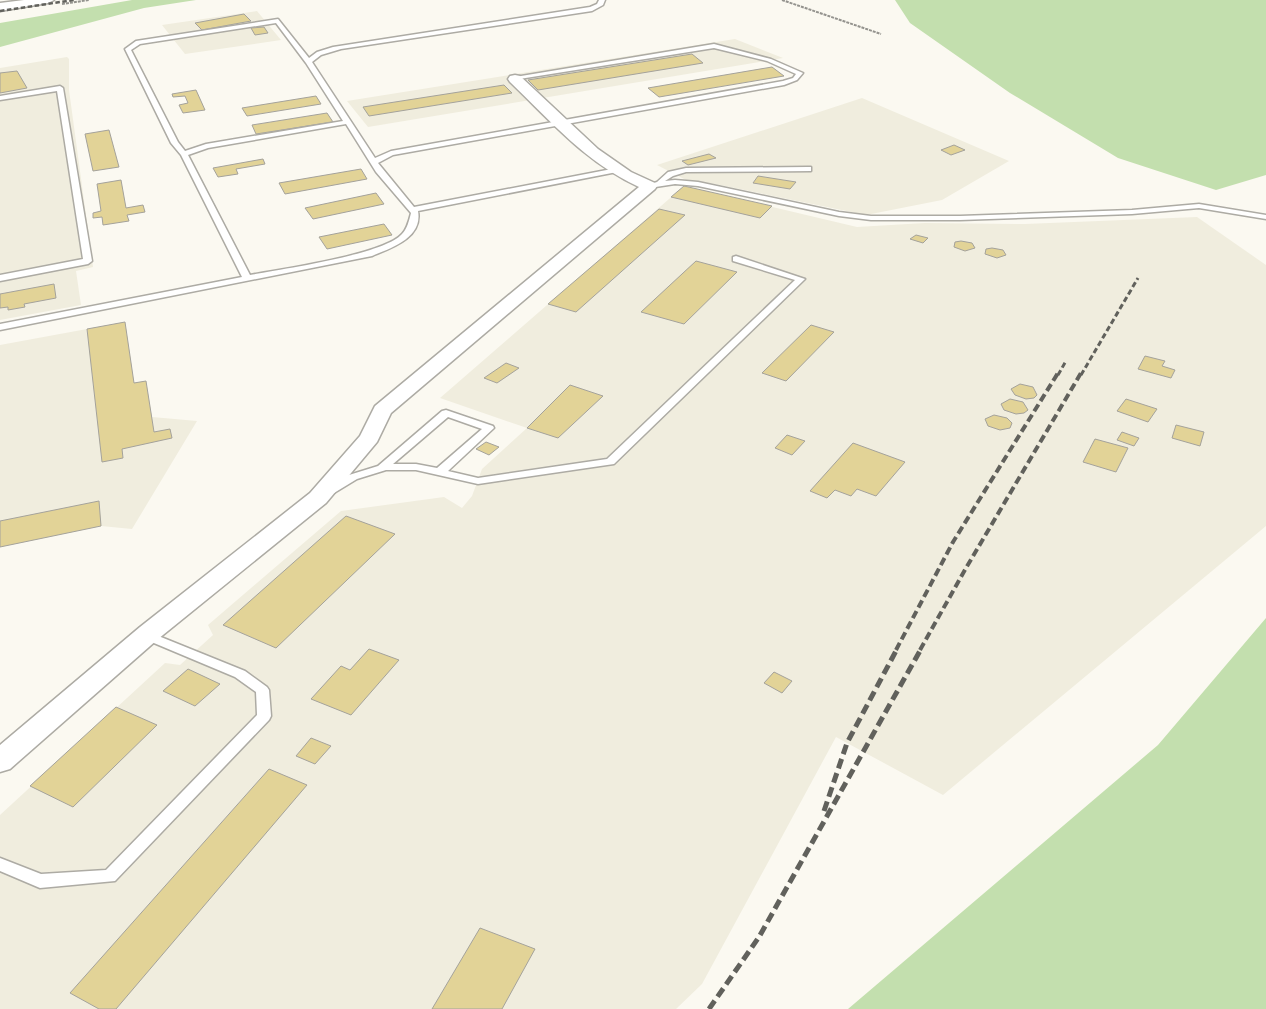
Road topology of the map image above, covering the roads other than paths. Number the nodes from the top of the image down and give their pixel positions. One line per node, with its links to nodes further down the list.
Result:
1 (48, 0): 3 (street)
2 (602, 0): 4 (lane)
3 (0, 7)
4 (309, 62): 7 (lane); 9 (lane)
5 (515, 79): 8 (street); 8 (lane)
6 (0, 98): 17 (lane)
7 (348, 122): 9 (lane); 10 (lane)
8 (560, 122): 10 (lane); 12 (street)
9 (184, 154): 18 (lane)
10 (374, 162): 14 (lane)
11 (808, 169): 13 (lane)
12 (617, 170): 13 (street); 14 (lane)
13 (654, 185): 15 (lane); 22 (street)
14 (412, 210): 18 (lane)
15 (1266, 217)
16 (736, 259): 21 (lane)
17 (0, 278)
18 (247, 278): 19 (lane)
19 (0, 327)
20 (382, 468): 21 (lane); 21 (lane); 22 (lane)
21 (441, 471)
22 (318, 498): 23 (street)
23 (146, 636): 24 (street); 25 (lane)
24 (0, 761)
25 (0, 864)

